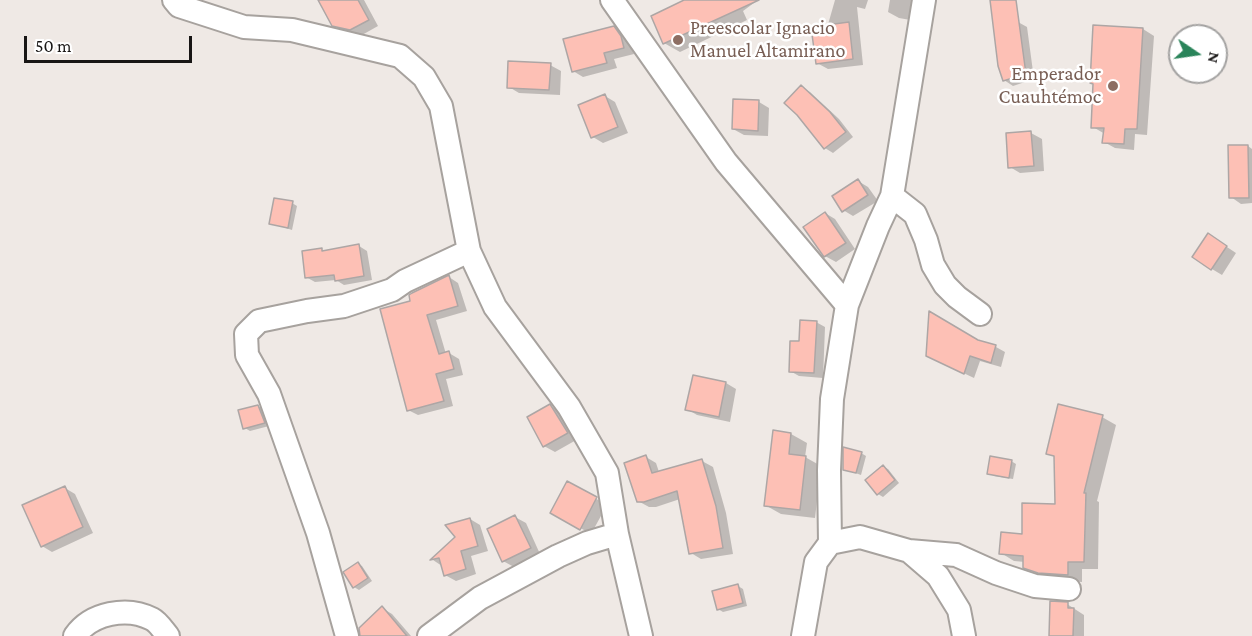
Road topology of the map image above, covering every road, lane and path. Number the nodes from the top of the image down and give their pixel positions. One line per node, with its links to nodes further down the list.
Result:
1 (174, 0): 5 (street)
2 (612, 0): 6 (street)
3 (924, 0): 4 (street)
4 (892, 196): 6 (street); 7 (street)
5 (469, 251): 8 (street); 14 (street)
6 (847, 305): 9 (street)
7 (980, 314)
8 (617, 534): 15 (street); 16 (street)
9 (830, 543): 10 (street); 17 (street)
10 (909, 551): 11 (street); 18 (street)
11 (1069, 589)
12 (75, 636): 13 (street)
13 (168, 636)
14 (347, 636)
15 (429, 636)
16 (641, 636)
17 (803, 636)
18 (964, 636)

